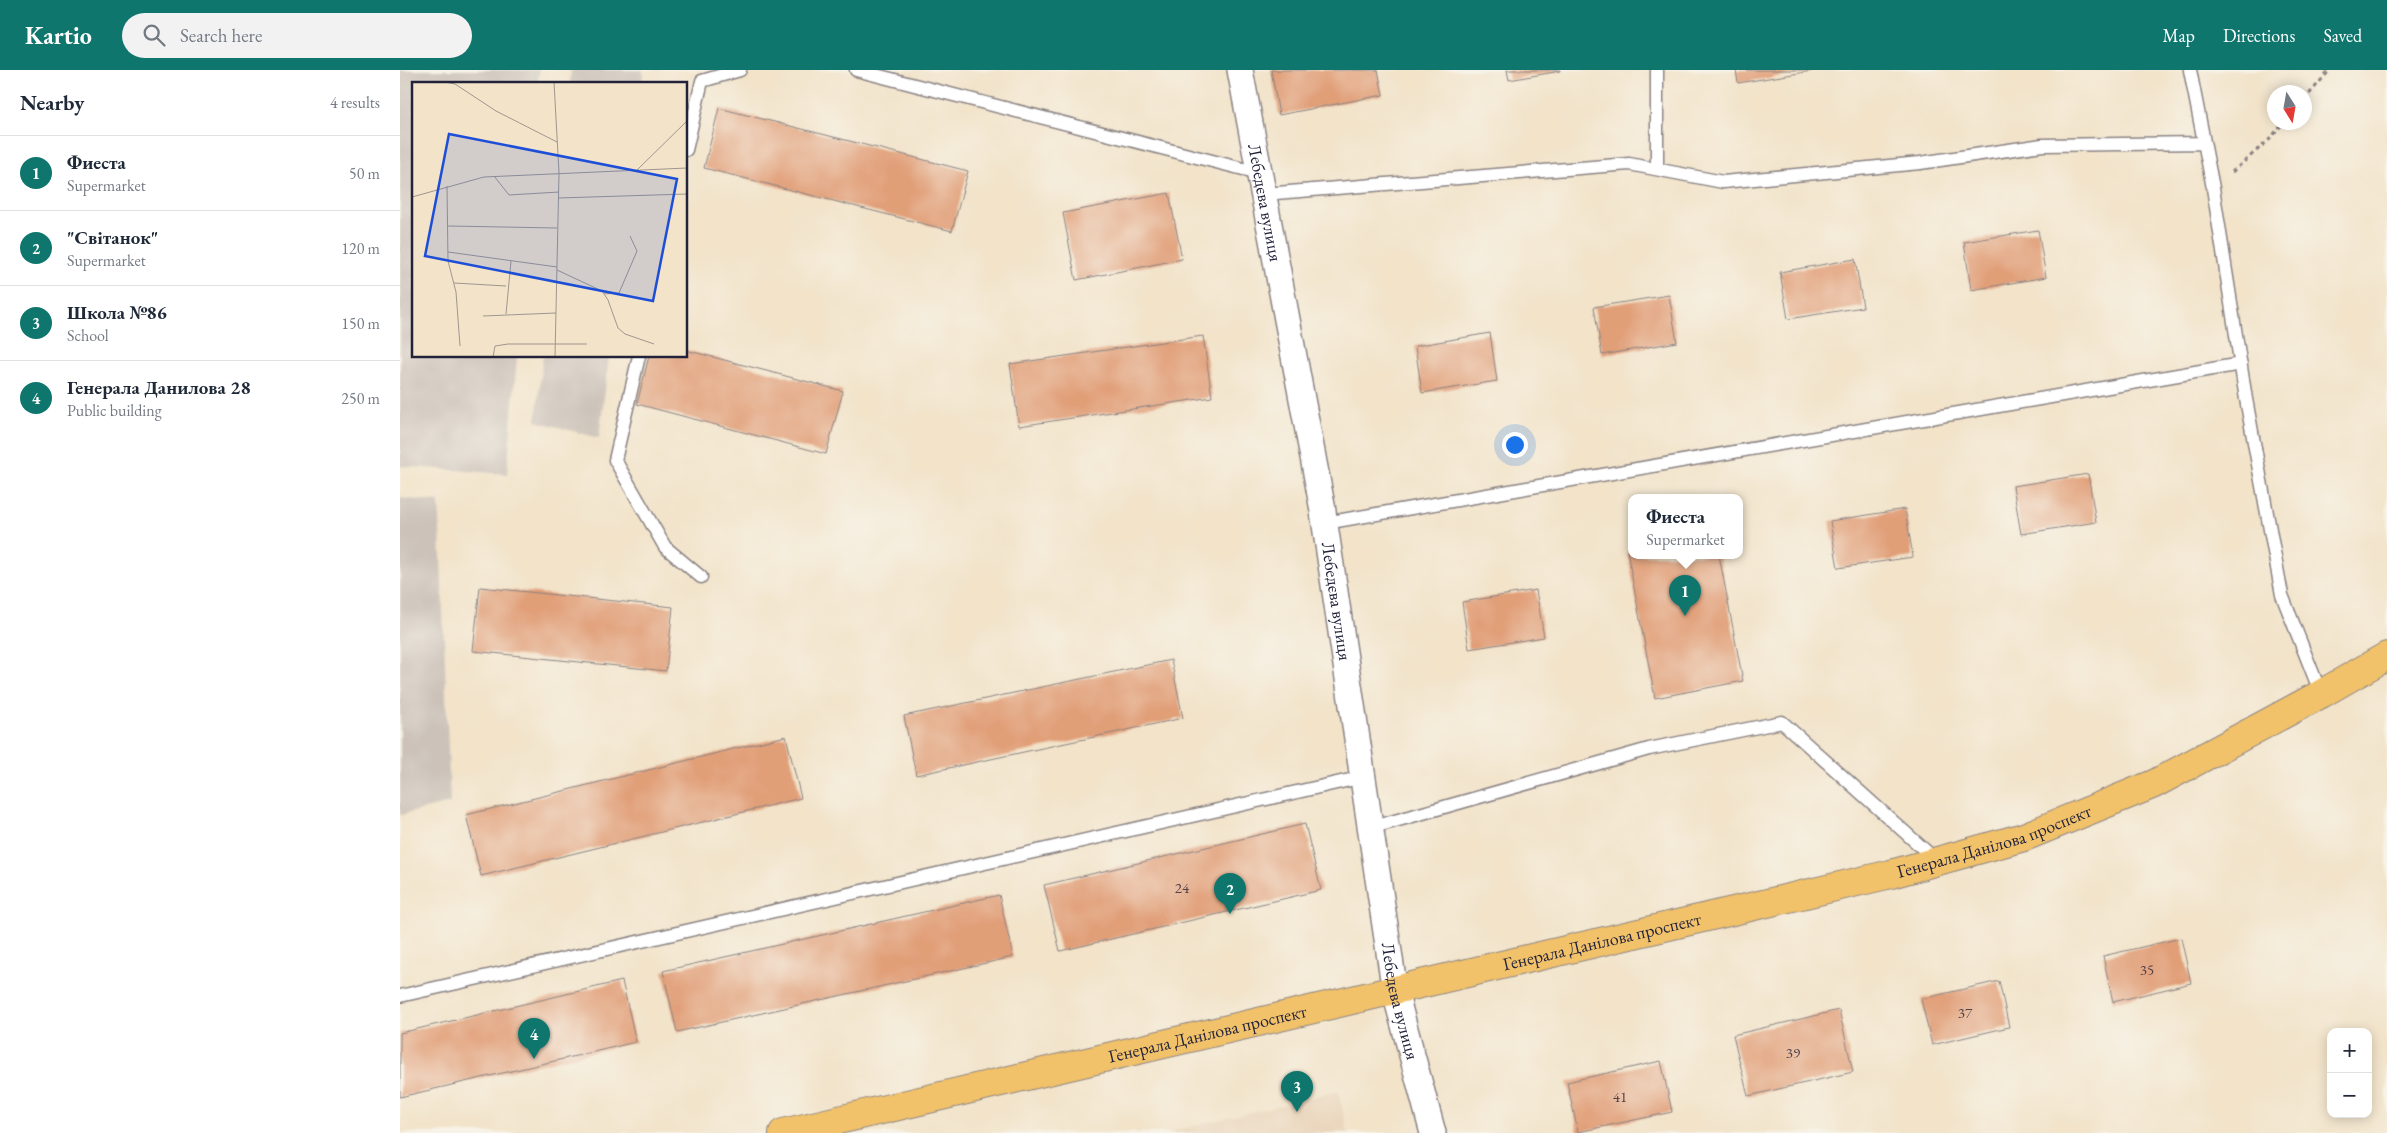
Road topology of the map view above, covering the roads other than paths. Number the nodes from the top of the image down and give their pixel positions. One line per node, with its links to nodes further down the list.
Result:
1 (740, 70): 6 (lane)
2 (856, 70): 9 (lane)
3 (1240, 70): 9 (street, Лебедєва вулиця)
4 (1657, 70): 8 (lane)
5 (2190, 70): 7 (lane)
6 (688, 141)
7 (2204, 143): 8 (lane); 11 (lane)
8 (1657, 169): 9 (lane)
9 (1261, 183): 12 (street, Лебедєва вулиця)
10 (639, 358): 13 (lane)
11 (2241, 364): 12 (lane); 15 (lane)
12 (1325, 523): 16 (street, Лебедєва вулиця)
13 (701, 577)
14 (2387, 656): 15 (main road, Генерала Данілова проспект)
15 (2321, 694): 18 (main road, Генерала Данілова проспект)
16 (1363, 777): 17 (street, Лебедєва вулиця); 20 (lane)
17 (1370, 828): 18 (lane); 19 (street, Лебедєва вулиця)
18 (1937, 861): 19 (main road, Генерала Данілова проспект)
19 (1395, 992): 21 (main road, Генерала Данілова проспект); 22 (street, Лебедєва вулиця)
20 (400, 996)
21 (783, 1133)
22 (1433, 1133)

